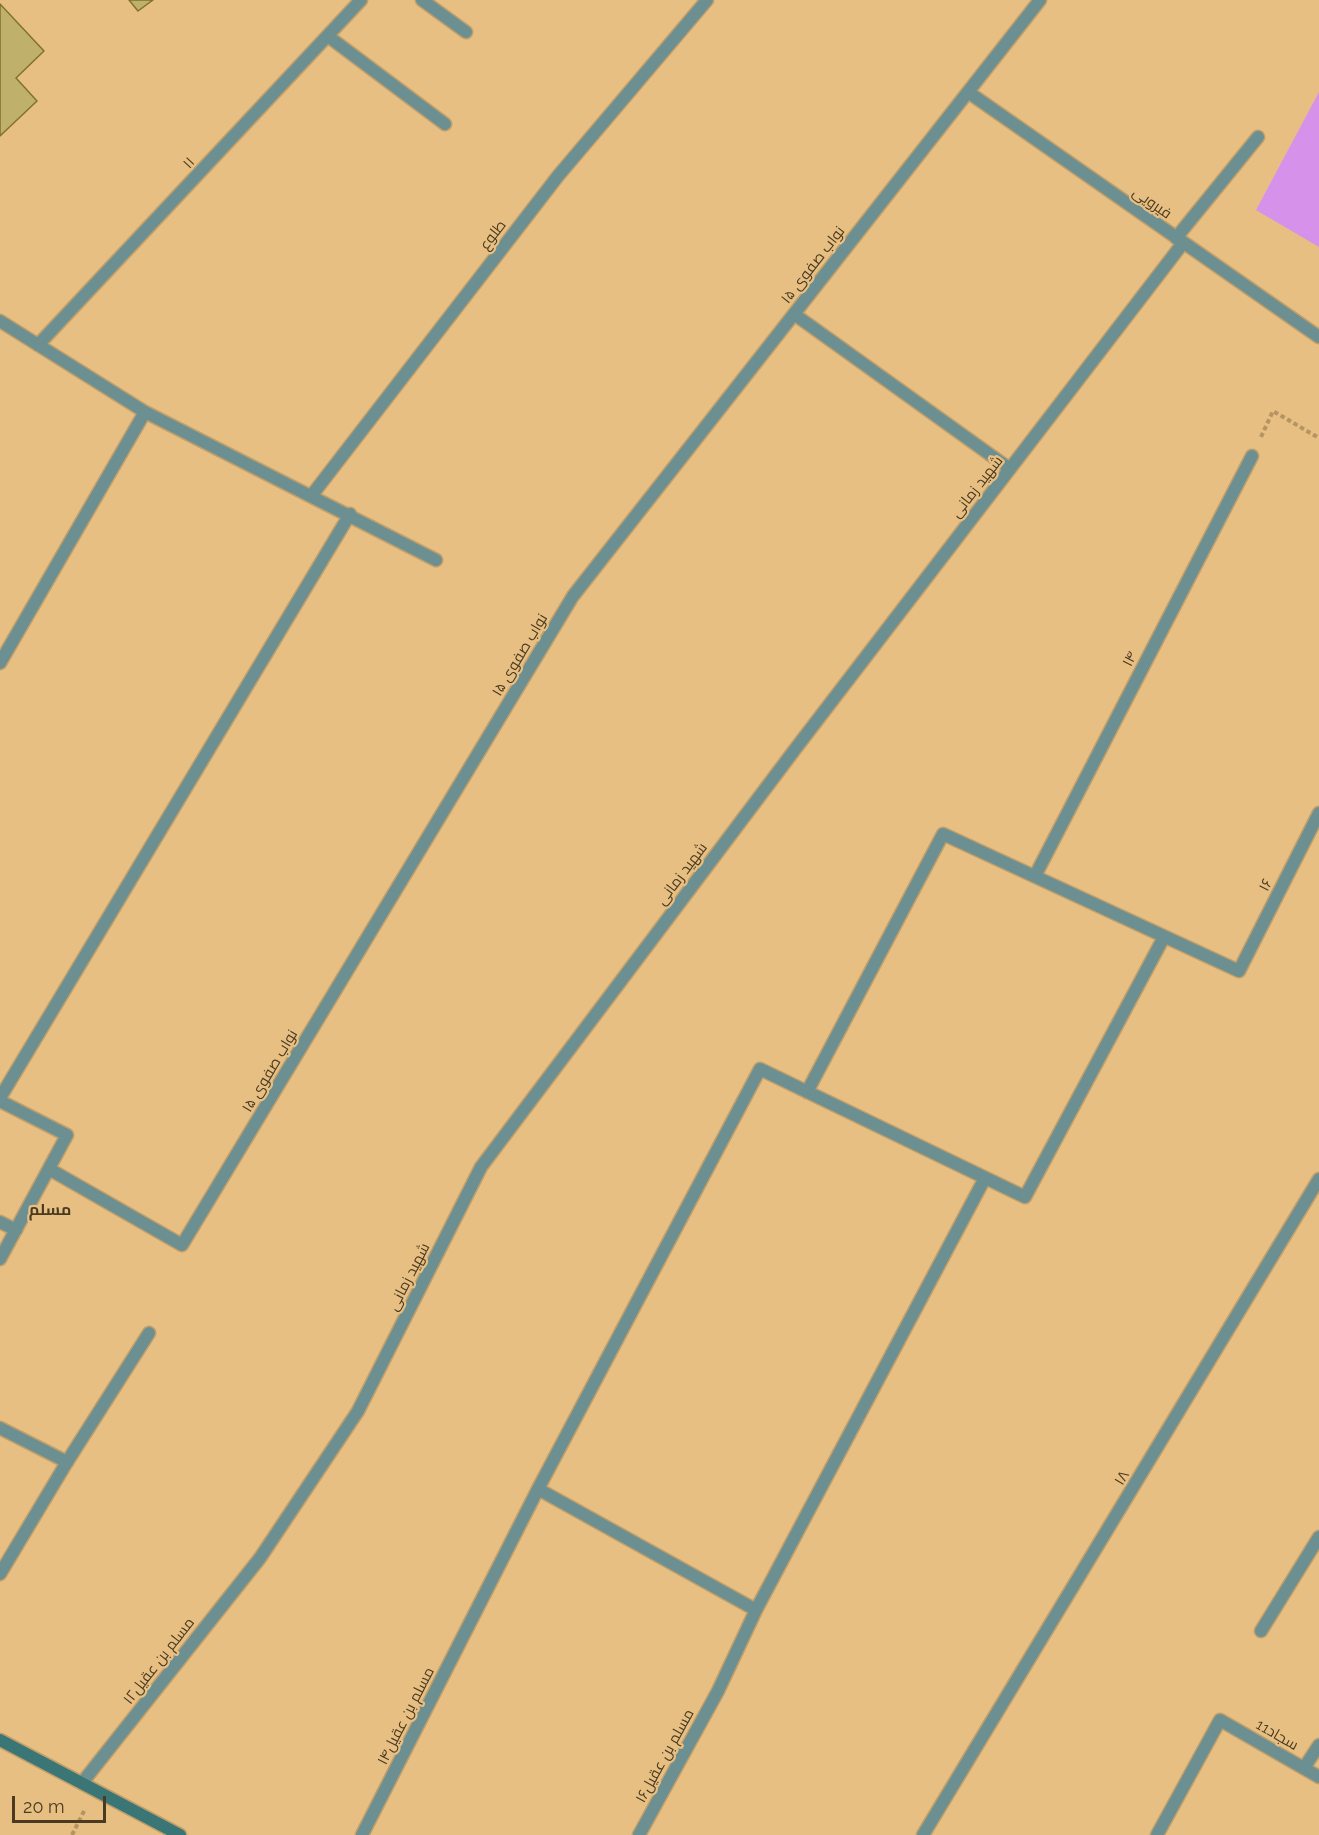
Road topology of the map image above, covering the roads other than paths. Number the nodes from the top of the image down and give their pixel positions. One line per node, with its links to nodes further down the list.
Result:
1 (361, 0): 6 (street, ۱۱)
2 (422, 0): 5 (street)
3 (707, 0): 18 (street, طلوع)
4 (1040, 0): 7 (street, نواب صفوی ۱۵)
5 (466, 32)
6 (329, 37): 8 (street); 14 (street, ۱۱)
7 (968, 92): 10 (street, فیرویی); 11 (street, نواب صفوی ۱۵)
8 (445, 124)
9 (1258, 137): 10 (street, شهید زمانی)
10 (1180, 240): 13 (street, فیرویی); 17 (street, شهید زمانی)
11 (794, 314): 17 (street); 27 (street, نواب صفوی ۱۵)
12 (0, 321): 14 (street)
13 (1319, 338)
14 (38, 345): 15 (street)
15 (145, 412): 18 (street); 21 (street)
16 (1252, 456): 23 (street, ۱۴)
17 (1010, 469): 38 (street, شهید زمانی)
18 (312, 495): 19 (street)
19 (350, 514): 20 (street); 26 (street)
20 (436, 560)
21 (0, 663)
22 (1319, 813): 24 (street, ۱۶)
23 (1035, 876): 24 (street); 25 (street)
24 (1164, 937): 28 (street)
25 (807, 1092): 28 (street); 36 (street, مسلم بن عقیل۱۴)
26 (0, 1100): 27 (street)
27 (49, 1169): 31 (street)
28 (985, 1178): 40 (street, مسلم بن عقیل۱۶)
29 (1319, 1179): 50 (street, ۱۸)
30 (0, 1222): 31 (street)
31 (16, 1230): 32 (street)
32 (0, 1260)
33 (149, 1333): 35 (street)
34 (0, 1428): 35 (street)
35 (67, 1462): 39 (street)
36 (538, 1489): 40 (street); 48 (street, مسلم بن عقیل۱۴)
37 (1319, 1537): 41 (street)
38 (260, 1558): 46 (street, مسلم بن عقیل۱۲)
39 (0, 1574)
40 (756, 1610): 49 (street, مسلم بن عقیل۱۶)
41 (1262, 1631)
42 (0, 1740): 46 (street)
43 (1319, 1745): 44 (street)
44 (1304, 1768): 45 (street, 11سجاد); 51 (street, 11سجاد)
45 (1319, 1777)
46 (81, 1784): 47 (street)
47 (180, 1835)
48 (362, 1835)
49 (639, 1835)
50 (923, 1835)
51 (1157, 1835)

